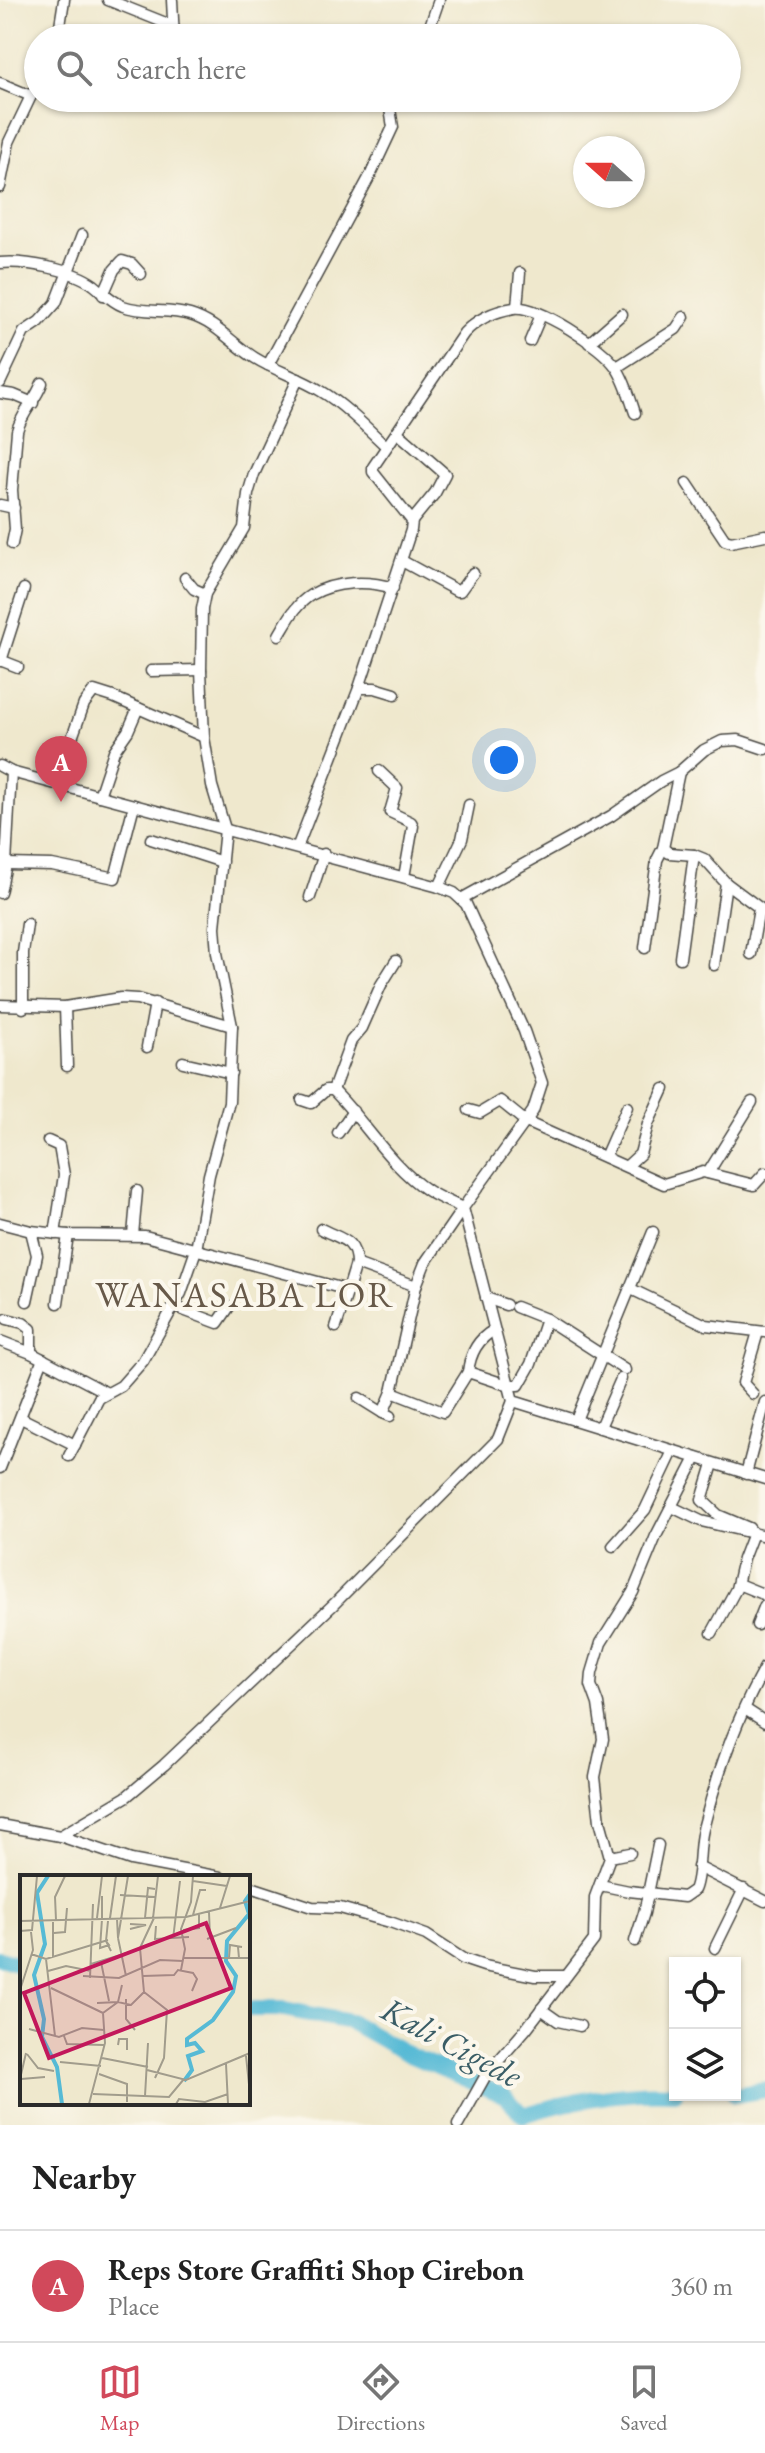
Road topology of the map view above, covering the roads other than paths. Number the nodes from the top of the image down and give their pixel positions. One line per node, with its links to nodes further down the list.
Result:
1 (64, 0): 5 (street)
2 (108, 0): 6 (street)
3 (172, 0): 7 (street)
4 (439, 0): 8 (street)
5 (60, 24)
6 (168, 24)
7 (173, 24)
8 (431, 24)
9 (0, 83): 10 (street)
10 (24, 93)
11 (24, 111): 13 (street)
12 (390, 112): 26 (street)
13 (0, 187)
14 (82, 235): 17 (street)
15 (0, 263): 17 (street)
16 (520, 273): 20 (street)
17 (68, 274): 19 (street); 29 (street)
18 (141, 274): 19 (street)
19 (103, 295): 26 (street)
20 (517, 307): 22 (street); 34 (street)
21 (622, 314): 25 (street)
22 (541, 315): 24 (street); 25 (street)
23 (684, 317): 27 (street)
24 (530, 341)
25 (589, 343): 27 (street)
26 (268, 365): 28 (street)
27 (617, 367): 33 (street)
28 (298, 379): 35 (street); 49 (street)
29 (0, 383)
30 (42, 383): 32 (street)
31 (0, 393): 32 (street)
32 (33, 403): 38 (street)
33 (635, 413)
34 (397, 432): 35 (street); 41 (street)
35 (386, 446): 41 (street)
36 (687, 483): 42 (street)
37 (0, 487): 38 (street)
38 (12, 490): 40 (street)
39 (0, 505): 40 (street)
40 (14, 508): 43 (street)
41 (412, 521): 44 (street)
42 (765, 535)
43 (12, 544)
44 (402, 561): 45 (street); 47 (street)
45 (473, 573)
46 (185, 578): 49 (street)
47 (393, 588): 50 (street); 55 (street)
48 (24, 589): 51 (street)
49 (205, 594): 53 (street)
50 (279, 635)
51 (0, 661): 52 (street)
52 (18, 667)
53 (201, 670): 54 (street); 58 (street)
54 (151, 671)
55 (359, 688): 56 (street); 70 (street)
56 (395, 694)
57 (138, 708): 58 (street); 64 (street); 65 (street)
58 (204, 737): 68 (street)
59 (765, 749): 63 (street)
60 (0, 766): 62 (street)
61 (379, 771): 76 (street)
62 (11, 772): 64 (street); 75 (street)
63 (670, 776): 71 (street); 81 (street)
64 (56, 783): 65 (street)
65 (99, 796): 66 (street)
66 (134, 805): 68 (street); 75 (street)
67 (469, 805): 78 (street)
68 (225, 829): 70 (street); 74 (street)
69 (151, 839): 74 (street)
70 (297, 848): 72 (street)
71 (663, 848): 73 (street); 84 (street)
72 (324, 854): 76 (street); 80 (street)
73 (694, 855): 77 (street); 86 (street)
74 (222, 862): 93 (street)
75 (6, 864): 79 (street)
76 (404, 877): 78 (street)
77 (726, 883): 82 (street); 88 (street)
78 (439, 887): 81 (street)
79 (0, 893)
80 (310, 897)
81 (461, 899): 105 (street)
82 (762, 910): 85 (street)
83 (27, 924): 92 (street)
84 (645, 948)
85 (751, 954)
86 (680, 958)
87 (396, 961): 99 (street)
88 (714, 965)
89 (155, 1003): 91 (street); 93 (street); 94 (street)
90 (0, 1005): 92 (street)
91 (65, 1007): 92 (street); 96 (street)
92 (23, 1008)
93 (232, 1026): 97 (street)
94 (147, 1047)
95 (183, 1062): 97 (street)
96 (67, 1066)
97 (231, 1073): 122 (street)
98 (664, 1089): 109 (street)
99 (333, 1090): 100 (street); 104 (street)
100 (302, 1100)
101 (752, 1102): 110 (street)
102 (627, 1107): 108 (street)
103 (469, 1110): 105 (street)
104 (353, 1111): 106 (street); 114 (street)
105 (526, 1122): 108 (street); 114 (street)
106 (338, 1133)
107 (48, 1141): 119 (street)
108 (605, 1157): 109 (street)
109 (627, 1166): 110 (street)
110 (708, 1173): 112 (street)
111 (765, 1173): 112 (street)
112 (760, 1187)
113 (137, 1191): 121 (street)
114 (463, 1208): 124 (street); 127 (street)
115 (0, 1223): 117 (street)
116 (321, 1229): 123 (street)
117 (31, 1231): 119 (street); 128 (street)
118 (653, 1232): 125 (street)
119 (55, 1234): 120 (street)
120 (68, 1235): 121 (street); 129 (street)
121 (133, 1235): 122 (street)
122 (196, 1250): 126 (street); 130 (street)
123 (356, 1264): 124 (street); 126 (street)
124 (416, 1286): 143 (street)
125 (631, 1289): 136 (street); 139 (street)
126 (348, 1290): 134 (street)
127 (486, 1298): 133 (street); 135 (street)
128 (27, 1301)
129 (58, 1303)
130 (175, 1307): 131 (street); 144 (street)
131 (229, 1307)
132 (7, 1319): 138 (street)
133 (546, 1319): 139 (street); 142 (street)
134 (336, 1327)
135 (494, 1330): 141 (street); 142 (street)
136 (762, 1332): 145 (street)
137 (0, 1341): 138 (street)
138 (31, 1353): 140 (street)
139 (603, 1354): 150 (street); 151 (street)
140 (43, 1359): 144 (street); 149 (street)
141 (468, 1372): 142 (street); 143 (street)
142 (507, 1385): 147 (street)
143 (392, 1392): 146 (street)
144 (107, 1393): 149 (street)
145 (753, 1394)
146 (359, 1398)
147 (513, 1401): 150 (street); 171 (street)
148 (765, 1402): 156 (street)
149 (21, 1418): 155 (street)
150 (576, 1420): 151 (street)
151 (600, 1427): 152 (street)
152 (673, 1451): 153 (street); 161 (street)
153 (696, 1458): 154 (street); 158 (street)
154 (713, 1464): 156 (street); 159 (street)
155 (0, 1468)
156 (746, 1474): 157 (street)
157 (765, 1479)
158 (672, 1507): 159 (street); 174 (street)
159 (753, 1533): 160 (street); 162 (street)
160 (765, 1536)
161 (613, 1546)
162 (738, 1584): 163 (street); 166 (street)
163 (765, 1595)
164 (765, 1605): 165 (street)
165 (757, 1625)
166 (712, 1633)
167 (765, 1667): 168 (street)
168 (745, 1709): 169 (street); 175 (street)
169 (765, 1722)
170 (0, 1825): 171 (street)
171 (60, 1836): 176 (street)
172 (658, 1845): 180 (street)
173 (630, 1853): 174 (street)
174 (610, 1857): 177 (street)
175 (698, 1867): 179 (street); 180 (street)
176 (210, 1875)
177 (600, 1885): 180 (street); 184 (street)
178 (250, 1887): 184 (street)
179 (744, 1889): 181 (street); 183 (street)
180 (646, 1893): 182 (street)
181 (765, 1901)
182 (635, 1941)
183 (715, 1948)
184 (566, 1976): 185 (street)
185 (541, 2009): 186 (street); 187 (street)
186 (580, 2026)
187 (458, 2125)

